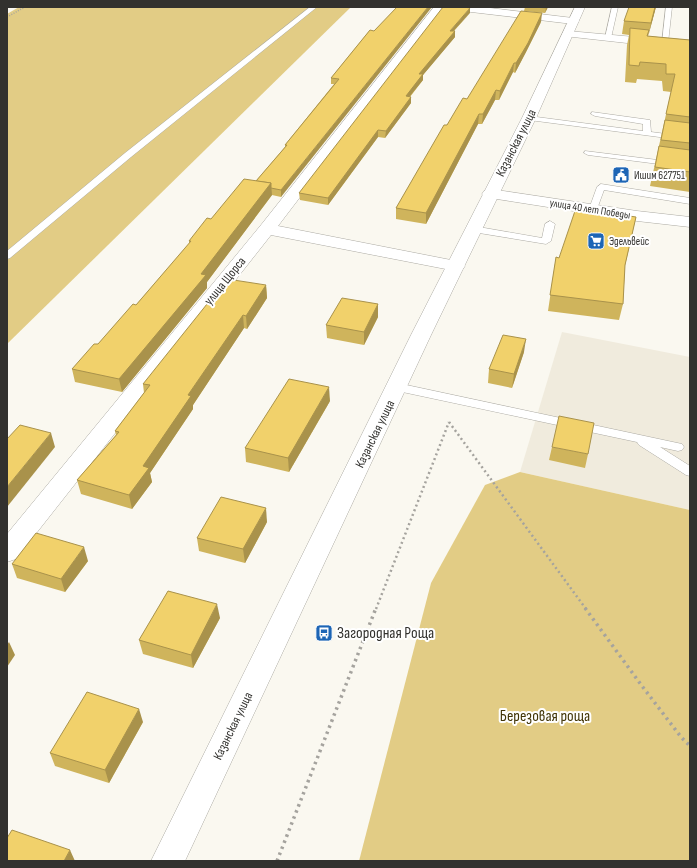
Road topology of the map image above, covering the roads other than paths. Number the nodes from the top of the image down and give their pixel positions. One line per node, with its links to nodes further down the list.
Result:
1 (314, 7): 23 (lane)
2 (440, 7): 21 (street, улица Щорса)
3 (454, 7): 6 (street)
4 (615, 7): 7 (lane)
5 (669, 7): 8 (lane)
6 (574, 21): 7 (street); 11 (street, Казанская улица)
7 (608, 38): 8 (street)
8 (665, 44): 9 (street)
9 (690, 46)
10 (595, 114): 12 (lane)
11 (529, 118): 12 (lane); 16 (street, Казанская улица)
12 (647, 134): 13 (lane)
13 (690, 139)
14 (588, 153): 15 (lane)
15 (690, 166)
16 (490, 194): 18 (street, улица 40 лет Победы); 22 (street, Казанская улица)
17 (690, 201): 18 (lane)
18 (593, 209): 19 (street, улица 40 лет Победы)
19 (690, 222)
20 (550, 224): 22 (lane)
21 (267, 229): 24 (street); 29 (street, улица Щорса)
22 (473, 229): 24 (street, Казанская улица)
23 (7, 256)
24 (456, 266): 25 (street, Казанская улица)
25 (397, 387): 26 (lane); 30 (street, Казанская улица)
26 (637, 438): 27 (lane); 28 (lane)
27 (678, 447)
28 (690, 472)
29 (7, 552)
30 (168, 861)

